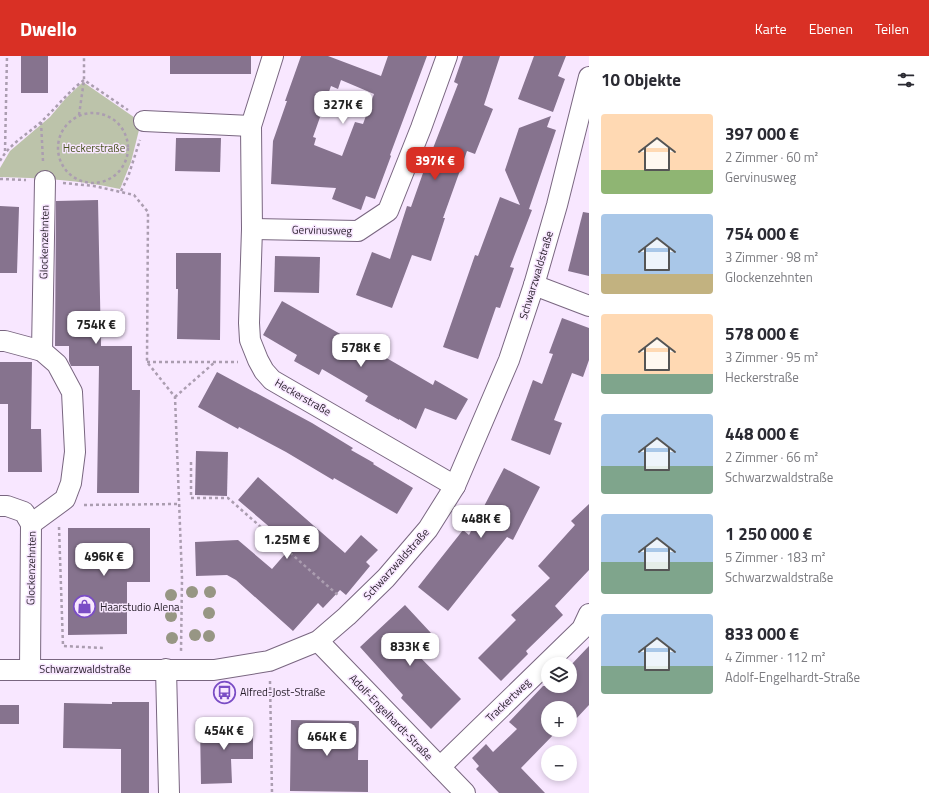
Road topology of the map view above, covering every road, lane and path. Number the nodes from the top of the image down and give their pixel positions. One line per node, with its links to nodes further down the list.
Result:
1 (7, 56): 11 (path)
2 (84, 56): 6 (path)
3 (273, 56): 10 (street, Heckerstraße)
4 (447, 56): 18 (street, Gervinusweg)
5 (589, 77): 19 (street, Schwarzwaldstraße)
6 (84, 80): 7 (path); 8 (path); 9 (path)
7 (79, 115): 13 (path); 13 (path)
8 (144, 121): 10 (street); 14 (path)
9 (41, 122): 11 (path); 15 (path)
10 (251, 126): 18 (street, Heckerstraße)
11 (5, 152): 12 (path)
12 (0, 161)
13 (126, 161): 14 (path)
14 (133, 162): 17 (path)
15 (45, 181): 22 (street, Glockenzehnten)
16 (112, 190): 17 (path)
17 (121, 192): 24 (path)
18 (252, 229): 23 (street, Heckerstraße)
19 (534, 285): 20 (street); 28 (street, Schwarzwaldstraße)
20 (589, 306)
21 (0, 341): 22 (street, Glockenzehnten)
22 (42, 351): 30 (street, Glockenzehnten)
23 (258, 360): 25 (path); 28 (street, Heckerstraße)
24 (147, 362): 25 (path); 26 (path)
25 (215, 362): 26 (path)
26 (175, 397): 29 (path)
27 (191, 462): 33 (path)
28 (455, 486): 33 (street, Schwarzwaldstraße)
29 (179, 504): 30 (path); 38 (path)
30 (58, 505): 32 (street, Glockenzehnten); 36 (path)
31 (0, 506): 32 (street)
32 (31, 524): 40 (street, Glockenzehnten)
33 (354, 610): 35 (street, Schwarzwaldstraße)
34 (589, 614): 41 (street, Trackertweg)
35 (318, 641): 37 (street, Schwarzwaldstraße); 41 (street, Adolf-Engelhardt-Straße)
36 (102, 648)
37 (269, 661): 38 (street, Schwarzwaldstraße); 43 (path)
38 (173, 669): 40 (street, Schwarzwaldstraße); 42 (street)
39 (0, 670): 40 (street, Schwarzwaldstraße)
40 (30, 670)
41 (440, 767): 44 (street, Adolf-Engelhardt-Straße)
42 (169, 793)
43 (272, 793)
44 (465, 793)

